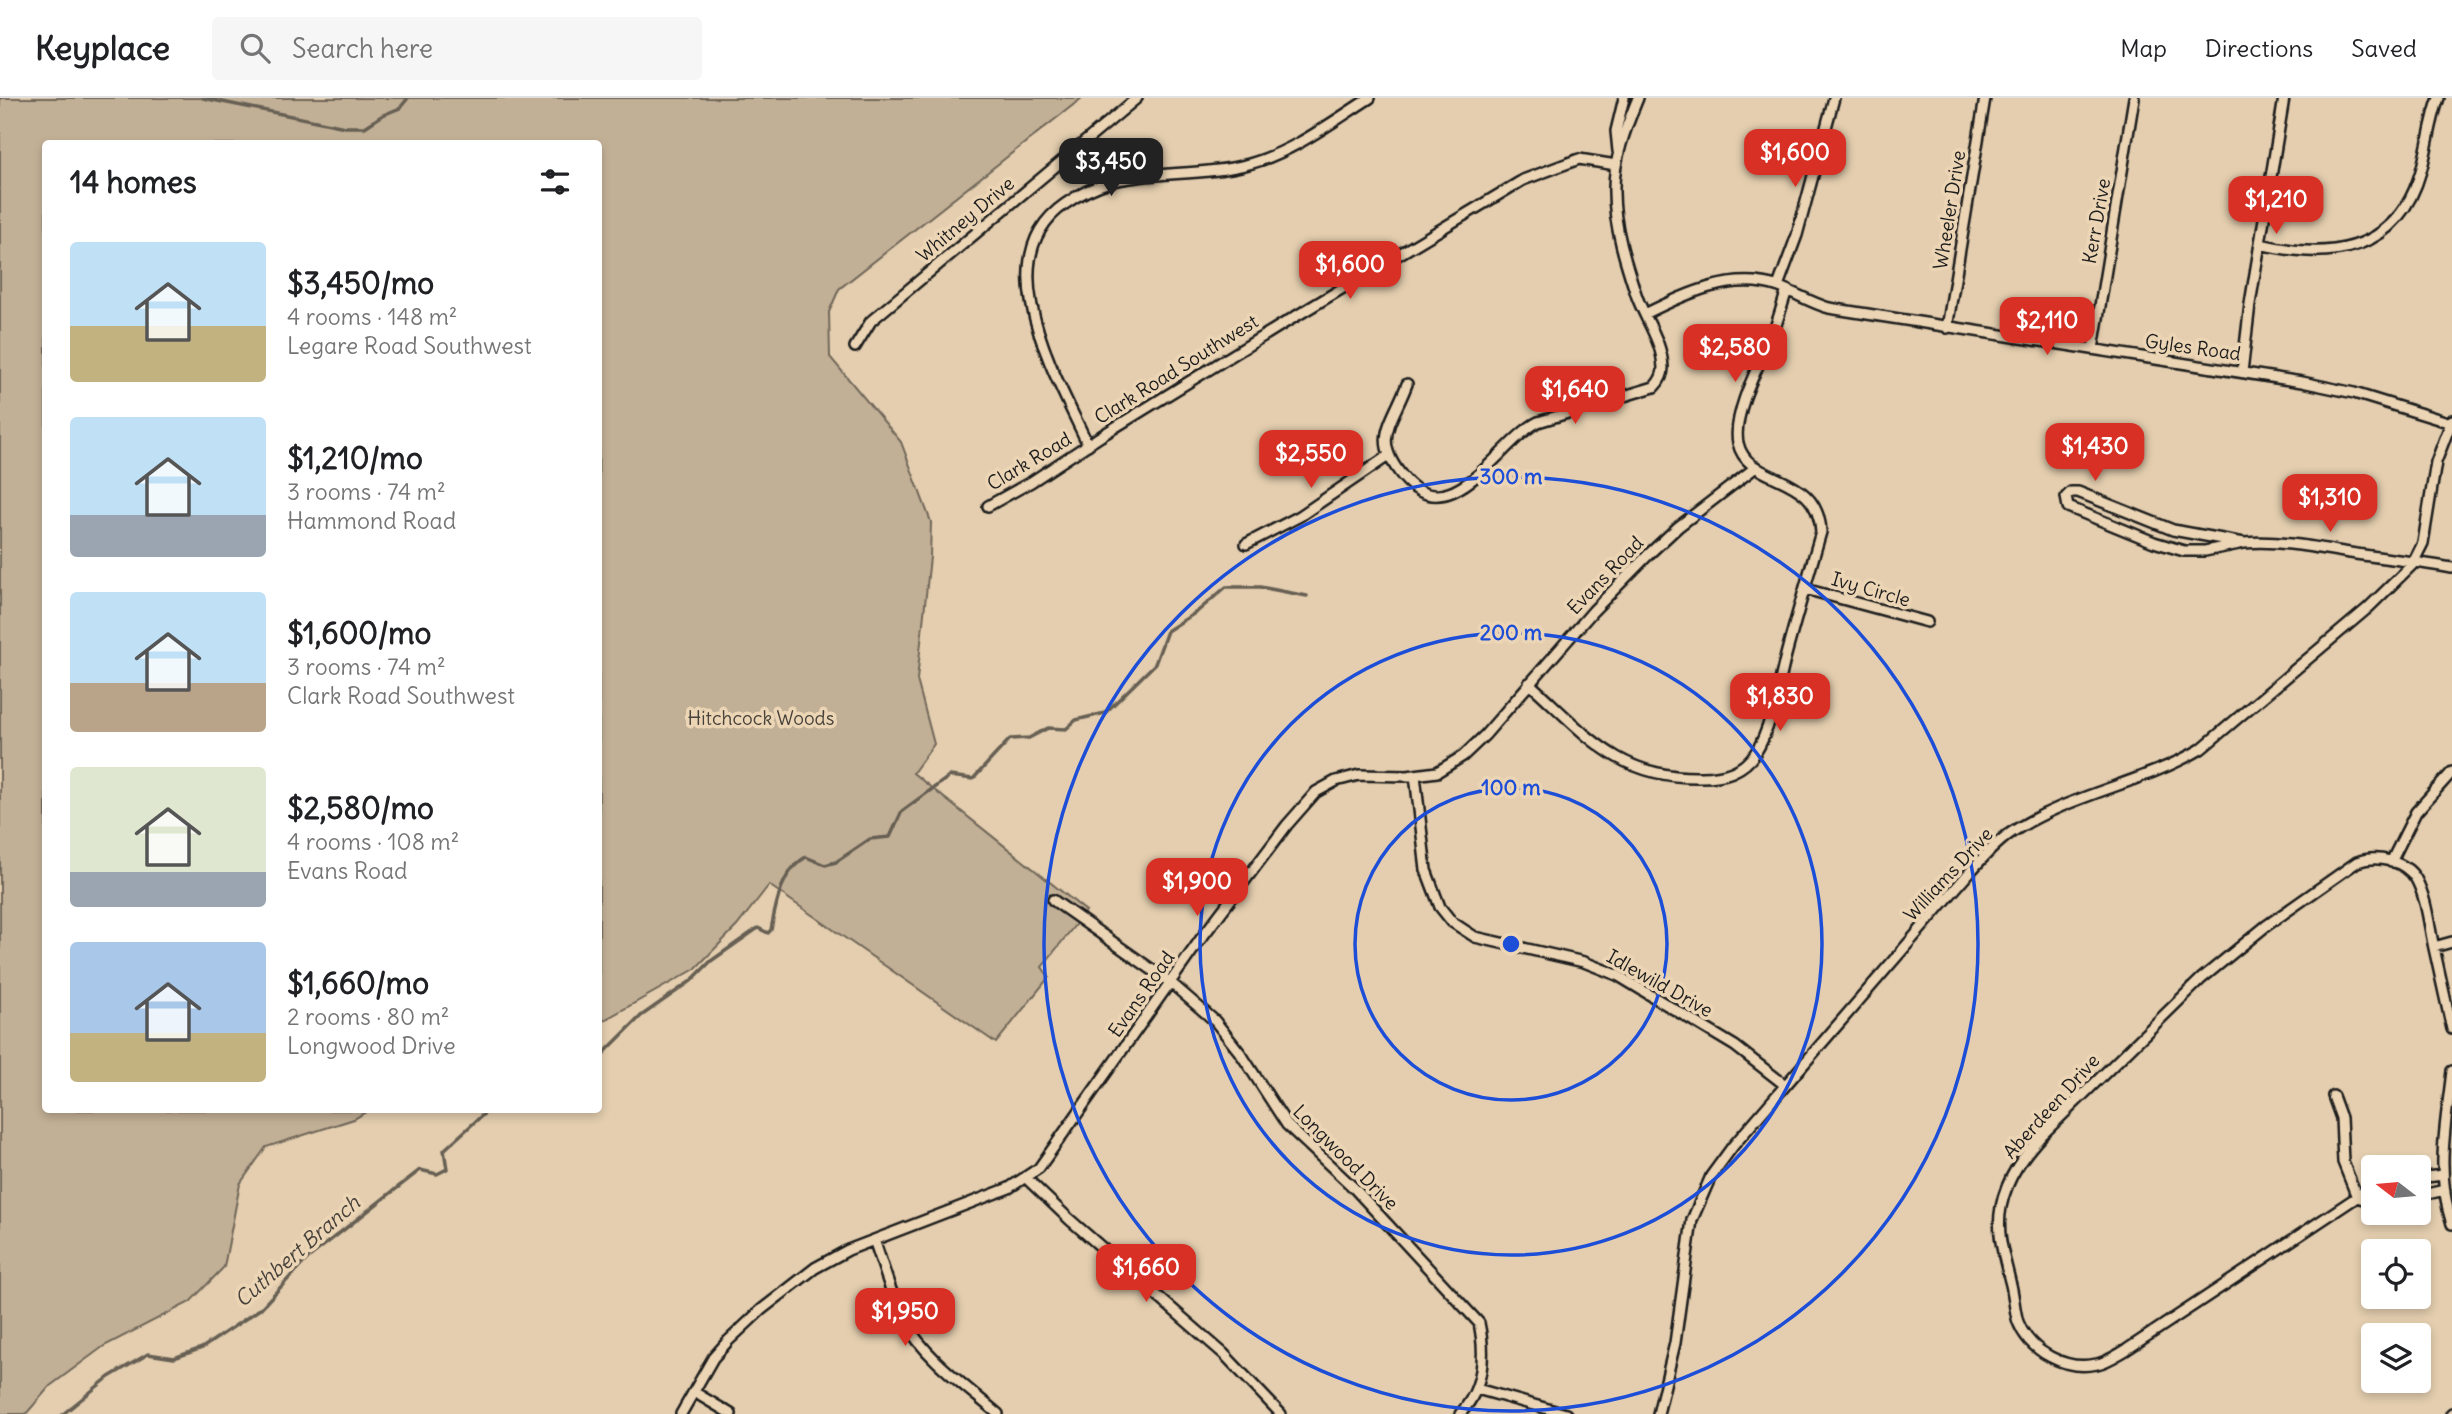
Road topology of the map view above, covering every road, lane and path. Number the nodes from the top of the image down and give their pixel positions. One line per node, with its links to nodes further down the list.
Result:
1 (1137, 98): 16 (street, Whitney Drive)
2 (1370, 98): 21 (street)
3 (1624, 98): 10 (street)
4 (1637, 98): 10 (street)
5 (1834, 98): 13 (street)
6 (1985, 98): 15 (street, Wheeler Drive)
7 (2134, 98): 17 (street, Kerr Drive)
8 (2284, 98): 12 (street)
9 (2439, 98): 12 (street)
10 (1619, 155): 11 (street)
11 (1616, 165): 14 (street); 21 (street, Clark Road Southwest)
12 (2260, 244): 18 (street)
13 (1783, 288): 14 (street, Gyles Road); 15 (street, Gyles Road); 23 (street)
14 (1645, 314): 22 (street)
15 (1947, 328): 17 (street, Gyles Road)
16 (855, 347)
17 (2093, 349): 18 (street, Gyles Road)
18 (2242, 372): 20 (street, Gyles Road)
19 (1407, 384): 22 (street)
20 (2451, 421): 27 (street, Williams Drive)
21 (1088, 445): 24 (street, Clark Road)
22 (1388, 456): 26 (street)
23 (1756, 467): 29 (street); 31 (street, Evans Road)
24 (988, 506)
25 (2244, 543): 25 (street); 27 (street)
26 (1245, 544)
27 (2416, 560): 28 (street); 41 (street, Williams Drive)
28 (2452, 568)
29 (1805, 589): 30 (street, Ivy Circle); 31 (street)
30 (1927, 622)
31 (1530, 683): 33 (street, Evans Road)
32 (2452, 772): 34 (street)
33 (1415, 775): 38 (street, Evans Road); 41 (street, Idlewild Drive)
34 (2391, 862): 37 (street); 49 (street, Aberdeen Drive)
35 (1053, 900): 38 (street, Longwood Drive)
36 (2452, 942): 37 (street)
37 (2434, 947): 39 (street)
38 (1171, 983): 45 (street, Evans Road); 53 (street, Longwood Drive)
39 (2452, 1029)
40 (2452, 1075): 43 (street)
41 (1785, 1085): 61 (street, Williams Drive)
42 (2333, 1096): 49 (street)
43 (2443, 1175): 44 (street); 46 (street)
44 (2431, 1176)
45 (1026, 1178): 52 (street, Evans Road); 58 (street)
46 (2445, 1190): 48 (street); 51 (street)
47 (2361, 1193): 49 (street, Aberdeen Drive)
48 (2431, 1193)
49 (2357, 1196): 50 (street)
50 (2361, 1198)
51 (2452, 1224)
52 (874, 1240): 54 (street, Evans Road); 57 (street)
53 (1477, 1389): 59 (street, Longwood Drive); 60 (street)
54 (694, 1392): 55 (street, Evans Road); 56 (street)
55 (681, 1414)
56 (730, 1414)
57 (998, 1414)
58 (1281, 1414)
59 (1460, 1414)
60 (1566, 1414)
61 (1658, 1414)

